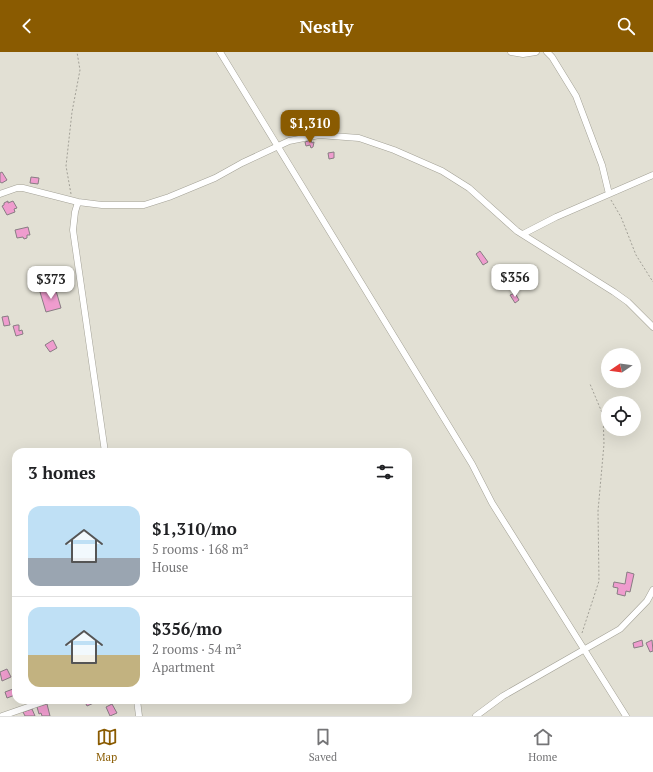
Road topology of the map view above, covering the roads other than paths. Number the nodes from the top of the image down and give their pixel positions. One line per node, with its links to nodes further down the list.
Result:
1 (220, 52): 5 (street)
2 (511, 52): 3 (street)
3 (536, 52)
4 (547, 52): 8 (street)
5 (277, 147): 9 (street); 10 (street); 14 (street)
6 (653, 175): 8 (street)
7 (0, 194): 9 (street)
8 (609, 194): 10 (street)
9 (75, 202): 12 (street)
10 (523, 234): 11 (street)
11 (653, 327)
12 (103, 448)
13 (653, 590): 14 (street)
14 (583, 649): 19 (street); 20 (street)
15 (36, 704): 17 (street)
16 (138, 704): 18 (street)
17 (2, 716)
18 (139, 716)
19 (476, 716)
20 (626, 716)

